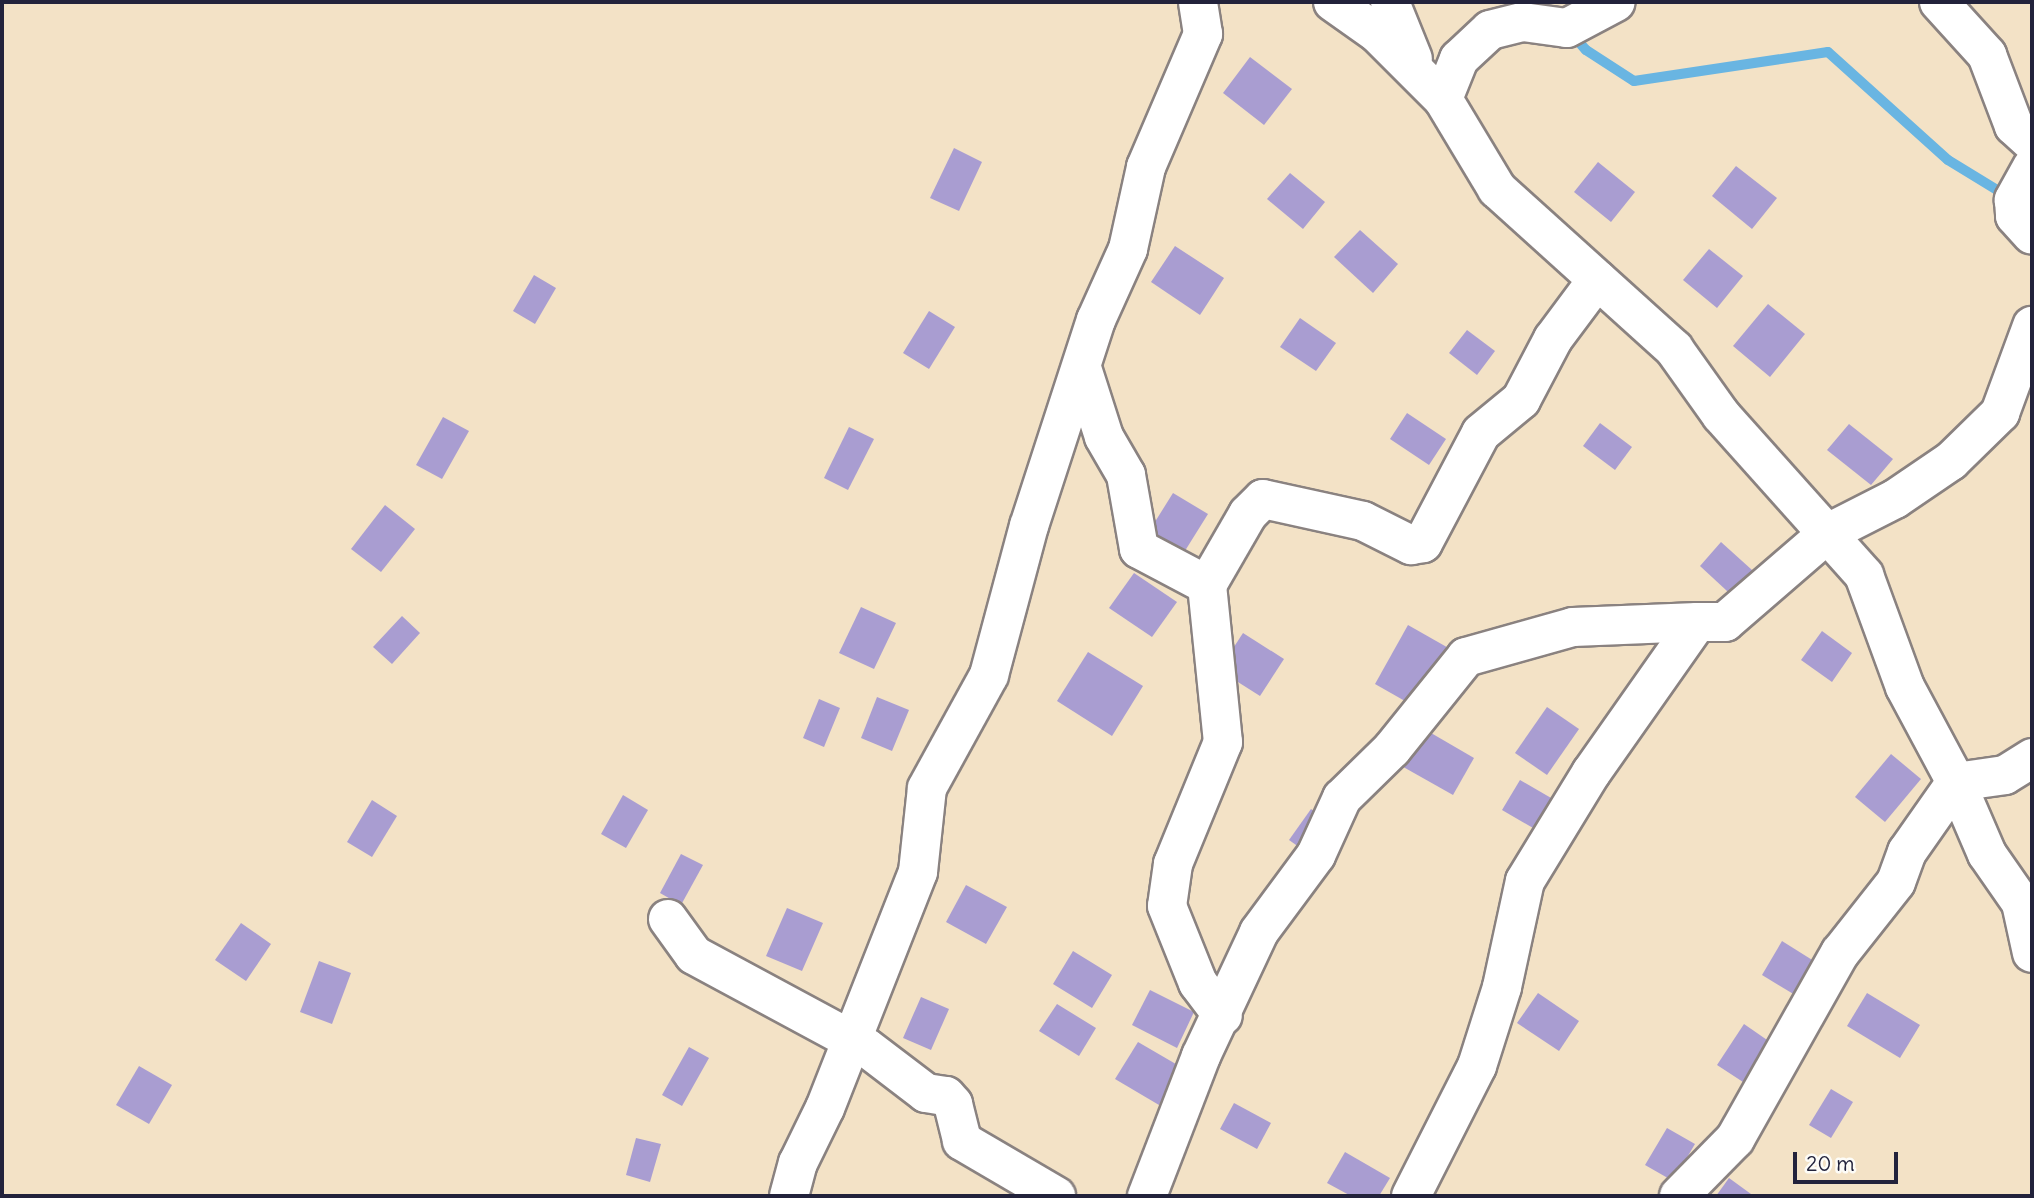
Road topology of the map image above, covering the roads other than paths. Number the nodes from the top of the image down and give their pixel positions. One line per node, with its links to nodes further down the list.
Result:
1 (1198, 2): 12 (street)
2 (1333, 2): 6 (street)
3 (1390, 2): 6 (street)
4 (1616, 2): 6 (street)
5 (1939, 2): 7 (street)
6 (1431, 87): 10 (street)
7 (2032, 142)
8 (2032, 167): 9 (street)
9 (2032, 234)
10 (1597, 281): 13 (street); 14 (street)
11 (2032, 326): 13 (street)
12 (1082, 368): 14 (street); 21 (street)
13 (1828, 533): 15 (street); 17 (street)
14 (1207, 585): 20 (street)
15 (1697, 622): 20 (street); 25 (street)
16 (2032, 758): 17 (street)
17 (1956, 782): 19 (street); 26 (street)
18 (668, 919): 21 (street)
19 (2032, 953)
20 (1223, 1016): 24 (street)
21 (850, 1038): 22 (street); 23 (street)
22 (789, 1196)
23 (1056, 1196)
24 (1147, 1196)
25 (1411, 1196)
26 (1679, 1196)

